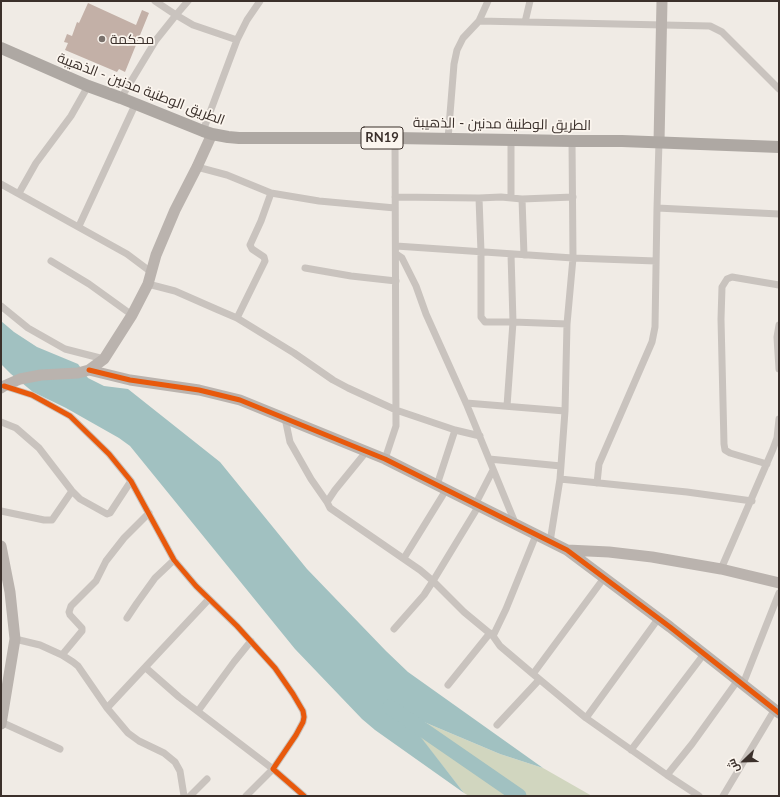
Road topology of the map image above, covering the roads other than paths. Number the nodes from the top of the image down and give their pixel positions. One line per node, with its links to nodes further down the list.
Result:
1 (155, 1): 7 (street)
2 (188, 1): 7 (street)
3 (260, 1): 11 (street)
4 (488, 1): 8 (street)
5 (530, 1): 9 (street)
6 (662, 1): 10 (street)
7 (176, 15): 11 (street); 15 (street)
8 (480, 20): 9 (street); 19 (street)
9 (525, 22): 10 (street)
10 (662, 26): 14 (street); 22 (street)
11 (237, 40): 17 (street)
12 (1, 48): 13 (main road, الطريق الوطنية مدنين - الذهيبة / RN19)
13 (88, 86): 15 (main road, الطريق الوطنية مدنين - الذهيبة / RN19); 26 (street)
14 (779, 89)
15 (121, 98): 16 (main road, الطريق الوطنية مدنين - الذهيبة / RN19)
16 (136, 104): 17 (main road, الطريق الوطنية مدنين - الذهيبة / RN19); 36 (street)
17 (208, 133): 18 (main road, الطريق الوطنية مدنين - الذهيبة / RN19); 24 (street)
18 (395, 138): 19 (main road, الطريق الوطنية مدنين - الذهيبة / RN19); 28 (street)
19 (448, 139): 20 (main road, الطريق الوطنية مدنين - الذهيبة / RN19)
20 (511, 140): 21 (main road, الطريق الوطنية مدنين - الذهيبة / RN19); 31 (street)
21 (572, 141): 22 (main road, الطريق الوطنية مدنين - الذهيبة / RN19); 29 (street)
22 (659, 142): 23 (main road, الطريق الوطنية مدنين - الذهيبة / RN19); 34 (street)
23 (779, 147)
24 (197, 167): 27 (street); 46 (street)
25 (1, 184): 26 (street)
26 (19, 193): 36 (street)
27 (271, 193): 33 (street); 52 (street)
28 (395, 197): 30 (street); 33 (street)
29 (573, 197): 32 (street); 42 (street)
30 (479, 198): 31 (street); 38 (street)
31 (511, 198): 32 (street)
32 (522, 199): 41 (street)
33 (395, 208): 37 (street)
34 (657, 208): 35 (street); 44 (street)
35 (779, 214)
36 (79, 226): 46 (street)
37 (396, 246): 38 (street); 39 (street)
38 (481, 252): 40 (street); 53 (street)
39 (396, 254): 47 (street); 60 (street)
40 (511, 254): 41 (street); 53 (street)
41 (524, 255): 42 (street)
42 (573, 258): 44 (street); 54 (street)
43 (51, 261): 51 (street)
44 (656, 261): 77 (street)
45 (305, 268): 47 (street)
46 (151, 272): 48 (street)
47 (396, 281): 62 (street)
48 (148, 284): 51 (street); 52 (street)
49 (779, 285): 72 (street)
50 (1, 306): 56 (street)
51 (132, 315): 56 (street)
52 (237, 318): 62 (street)
53 (513, 322): 54 (street); 61 (street)
54 (568, 324): 63 (street)
55 (779, 325): 57 (street)
56 (104, 359): 58 (street)
57 (779, 369)
58 (89, 370): 59 (street); 64 (street)
59 (2, 387): 76 (street)
60 (466, 403): 61 (street); 68 (street)
61 (507, 406): 63 (street)
62 (396, 410): 67 (street); 70 (street)
63 (565, 411): 73 (street)
64 (285, 418): 69 (street); 81 (street)
65 (779, 419): 72 (street)
66 (1, 422): 79 (street)
67 (455, 430): 68 (street); 78 (street)
68 (480, 436): 71 (street)
69 (366, 452): 70 (street); 81 (street)
70 (386, 459): 78 (street)
71 (489, 459): 73 (street); 74 (street)
72 (767, 464): 80 (street)
73 (561, 466): 75 (street)
74 (493, 470): 82 (street); 85 (street)
75 (560, 480): 77 (street); 87 (street)
76 (131, 481): 79 (street); 84 (street)
77 (597, 483): 80 (street)
78 (442, 487): 82 (street); 90 (street)
79 (72, 491): 83 (street)
80 (752, 500): 92 (street)
81 (327, 502): 90 (street)
82 (477, 506): 85 (street); 94 (street)
83 (1, 511)
84 (149, 513): 91 (street); 105 (street)
85 (516, 525): 86 (street)
86 (536, 535): 87 (street); 101 (street)
87 (550, 542): 89 (street)
88 (1, 546): 102 (street)
89 (567, 550): 92 (street); 93 (street)
90 (404, 558): 94 (street)
91 (174, 560): 97 (street); 98 (street)
92 (721, 569): 95 (street)
93 (604, 578): 99 (street); 107 (street)
94 (433, 581): 100 (street); 101 (street)
95 (779, 583)
96 (779, 593): 109 (street)
97 (209, 599): 103 (street); 106 (street)
98 (127, 618)
99 (658, 619): 104 (street); 114 (street)
100 (394, 628)
101 (491, 635): 107 (street); 110 (street)
102 (15, 639): 105 (street); 115 (street)
103 (251, 641): 112 (street); 119 (street)
104 (704, 654): 109 (street); 118 (street)
105 (62, 655): 111 (street)
106 (146, 668): 111 (street); 112 (street)
107 (533, 674): 108 (street)
108 (539, 680): 114 (street); 116 (street)
109 (740, 682): 113 (street); 120 (street)
110 (448, 685)
111 (107, 708): 122 (street)
112 (198, 711): 119 (street)
113 (777, 711): 127 (street)
114 (586, 718): 118 (street)
115 (1, 723): 117 (street)
116 (497, 725)
117 (60, 749)
118 (632, 750): 120 (street)
119 (273, 769): 124 (street); 125 (street)
120 (667, 775): 126 (street)
121 (207, 779): 123 (street)
122 (184, 796)
123 (190, 796)
124 (246, 796)
125 (304, 796)
126 (699, 796)
127 (723, 796)

